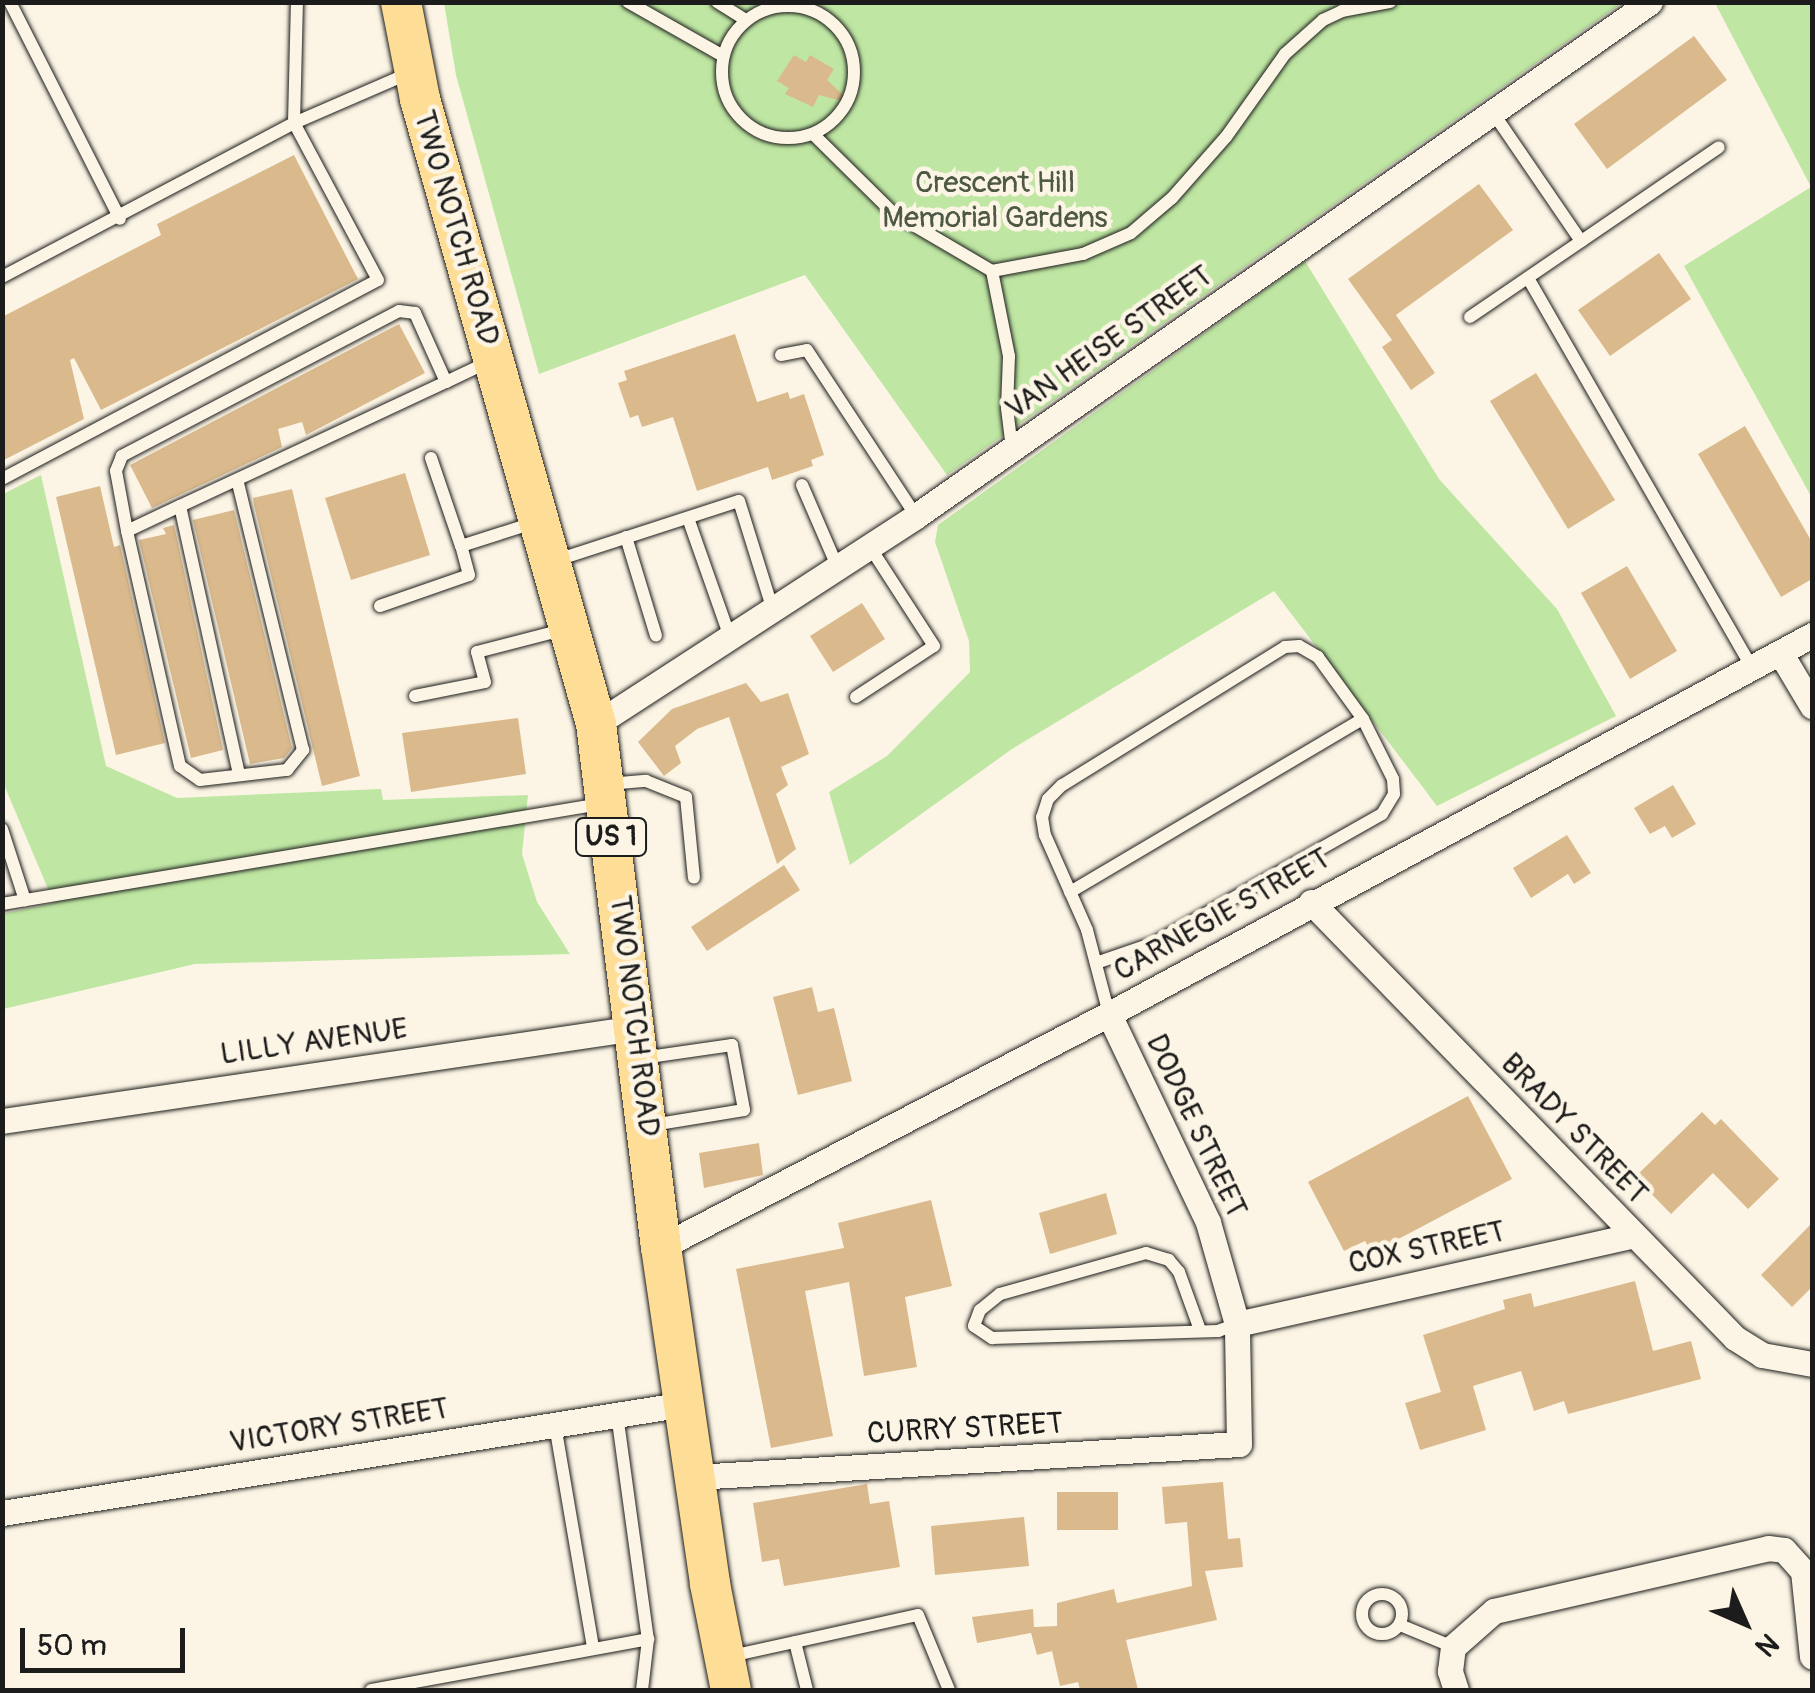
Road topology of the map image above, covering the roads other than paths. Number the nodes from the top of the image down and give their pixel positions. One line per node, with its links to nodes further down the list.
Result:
1 (10, 2): 16 (lane)
2 (297, 2): 13 (lane)
3 (401, 2): 11 (main road, TWO NOTCH ROAD / US 1)
4 (628, 2): 10 (lane)
5 (717, 2): 9 (lane)
6 (1390, 2): 18 (lane)
7 (1650, 2): 12 (street, VAN HEISE STREET)
8 (821, 7): 9 (lane); 14 (lane)
9 (746, 20): 10 (lane)
10 (723, 56): 14 (lane)
11 (414, 71): 13 (lane); 23 (main road, TWO NOTCH ROAD / US 1)
12 (1494, 114): 17 (lane); 25 (street, VAN HEISE STREET)
13 (294, 122): 16 (lane); 27 (lane)
14 (813, 134): 18 (lane)
15 (1719, 147): 17 (lane)
16 (120, 219): 19 (lane)
17 (1582, 241): 20 (lane)
18 (992, 271): 25 (lane)
19 (2, 277)
20 (1528, 278): 21 (lane); 47 (lane)
21 (1470, 317)
22 (781, 355): 31 (lane)
23 (493, 360): 24 (lane); 33 (main road, TWO NOTCH ROAD / US 1)
24 (446, 382): 28 (lane); 34 (lane)
25 (1012, 450): 31 (street, VAN HEISE STREET)
26 (431, 458): 36 (lane)
27 (2, 479)
28 (236, 480): 30 (lane); 53 (lane)
29 (802, 485): 39 (lane)
30 (180, 506): 34 (lane); 53 (lane)
31 (916, 516): 37 (street, VAN HEISE STREET)
32 (688, 518): 35 (lane); 41 (lane); 45 (lane)
33 (539, 521): 36 (lane); 38 (main road, TWO NOTCH ROAD / US 1)
34 (127, 531): 53 (lane)
35 (626, 538): 38 (lane); 44 (lane)
36 (462, 546): 40 (lane)
37 (870, 546): 39 (street, VAN HEISE STREET); 49 (lane)
38 (550, 562): 42 (main road, TWO NOTCH ROAD / US 1)
39 (838, 568): 41 (street, VAN HEISE STREET)
40 (380, 606)
41 (774, 610): 45 (street, VAN HEISE STREET)
42 (569, 628): 48 (lane); 52 (main road, TWO NOTCH ROAD / US 1)
43 (1812, 635): 46 (street, CARNEGIE STREET)
44 (656, 636)
45 (730, 637): 52 (street, VAN HEISE STREET)
46 (1781, 654): 47 (street, CARNEGIE STREET); 50 (street)
47 (1753, 669): 59 (street, CARNEGIE STREET)
48 (415, 696)
49 (856, 697)
50 (1812, 706)
51 (1363, 719): 57 (lane); 57 (lane); 61 (lane)
52 (596, 724): 54 (main road, TWO NOTCH ROAD / US 1)
53 (239, 775)
54 (606, 794): 56 (lane); 58 (lane); 63 (main road, TWO NOTCH ROAD / US 1)
55 (2, 829): 58 (lane)
56 (694, 878)
57 (1070, 892): 61 (lane)
58 (24, 900): 60 (lane)
59 (1311, 902): 62 (street, CARNEGIE STREET); 66 (street, BRADY STREET)
60 (2, 904)
61 (1096, 963): 62 (lane)
62 (1109, 1014): 67 (street, CARNEGIE STREET); 68 (street, DODGE STREET)
63 (638, 1043): 64 (street, LILLY AVENUE); 65 (main road, TWO NOTCH ROAD / US 1); 65 (lane)
64 (2, 1121)
65 (649, 1125): 67 (main road, TWO NOTCH ROAD / US 1)
66 (1632, 1236): 68 (street, COX STREET); 70 (street, BRADY STREET)
67 (661, 1247): 71 (main road, TWO NOTCH ROAD / US 1)
68 (1237, 1324): 69 (lane); 74 (street, DODGE STREET)
69 (1200, 1330): 69 (lane)
70 (1812, 1364)
71 (685, 1404): 72 (street, VICTORY STREET); 75 (main road, TWO NOTCH ROAD / US 1)
72 (617, 1414): 73 (street, VICTORY STREET); 78 (lane)
73 (555, 1425): 76 (street, VICTORY STREET); 81 (lane)
74 (1239, 1444): 75 (street, CURRY STREET)
75 (695, 1477): 83 (main road, TWO NOTCH ROAD / US 1)
76 (2, 1513)
77 (1400, 1625): 80 (lane)
78 (648, 1638): 81 (lane); 85 (lane)
79 (795, 1642): 83 (lane); 86 (lane); 87 (lane)
80 (1453, 1646): 82 (street); 88 (street)
81 (593, 1648): 84 (lane)
82 (1812, 1657)
83 (727, 1674)
84 (371, 1690)
85 (642, 1690)
86 (807, 1690)
87 (949, 1690)
88 (1456, 1690)

